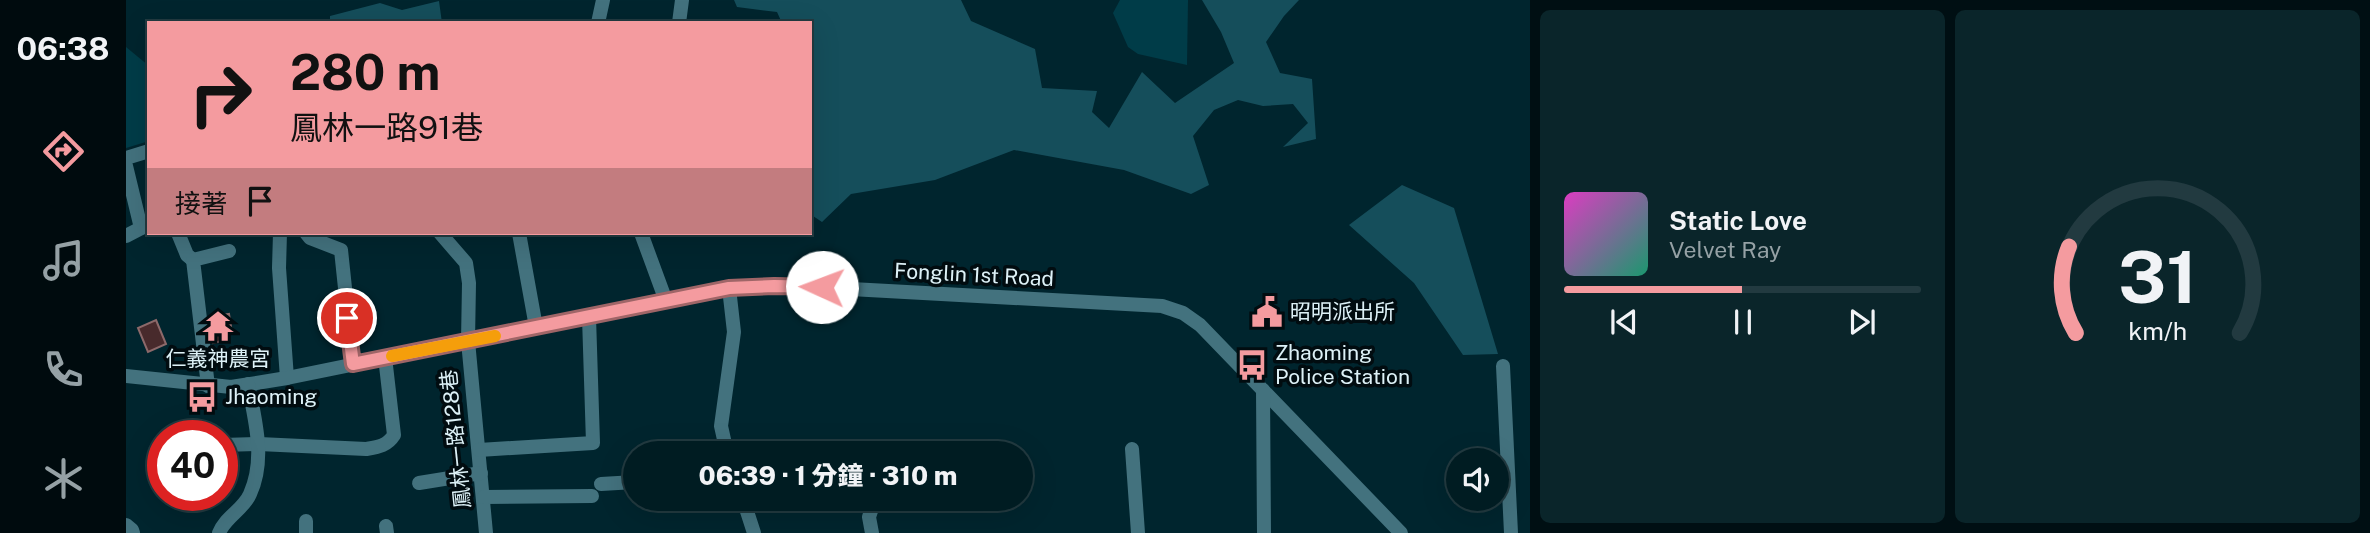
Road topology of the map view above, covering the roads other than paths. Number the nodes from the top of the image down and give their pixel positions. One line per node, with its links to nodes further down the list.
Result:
1 (603, 0): 3 (street)
2 (682, 0): 4 (street)
3 (598, 21)
4 (679, 21)
5 (147, 152): 6 (street)
6 (126, 158)
7 (126, 166): 8 (street)
8 (145, 226): 15 (street)
9 (179, 235): 17 (street)
10 (280, 235): 27 (street)
11 (308, 235): 24 (street)
12 (442, 235): 22 (street, 鳳林一路128巷)
13 (519, 235): 21 (street)
14 (642, 235): 19 (street)
15 (126, 236)
16 (229, 251): 17 (street)
17 (193, 260): 29 (street)
18 (729, 288): 19 (street, Fonglin 1st Road); 30 (street, Fonglin 1st Road); 31 (street)
19 (666, 301): 20 (street, Fonglin 1st Road)
20 (589, 317): 21 (street, Fonglin 1st Road); 35 (street)
21 (536, 327): 22 (street, Fonglin 1st Road)
22 (468, 341): 23 (street, Fonglin 1st Road); 35 (street, 鳳林一路128巷)
23 (385, 357): 24 (street, Fonglin 1st Road); 32 (street)
24 (353, 364): 27 (street, Fonglin 1st Road)
25 (1503, 366): 51 (street)
26 (126, 376): 29 (street, Fonglin 1st Road)
27 (287, 378): 28 (street, Fonglin 1st Road)
28 (248, 384): 29 (street, Fonglin 1st Road); 32 (street)
29 (208, 386)
30 (1263, 390): 49 (street); 50 (street, Fonglin 1st Road)
31 (724, 441)
32 (259, 444): 33 (street); 44 (street)
33 (238, 445)
34 (1132, 449): 48 (street)
35 (479, 450): 36 (street, 鳳林一路128巷)
36 (481, 473): 37 (street); 39 (street, 鳳林一路128巷)
37 (419, 483)
38 (623, 484): 39 (street)
39 (484, 497): 45 (street, 鳳林一路128巷)
40 (747, 511): 46 (street)
41 (871, 511): 47 (street)
42 (126, 525): 43 (street)
43 (133, 533)
44 (219, 533)
45 (486, 533)
46 (754, 533)
47 (872, 533)
48 (1138, 533)
49 (1264, 533)
50 (1401, 533)
51 (1511, 533)

